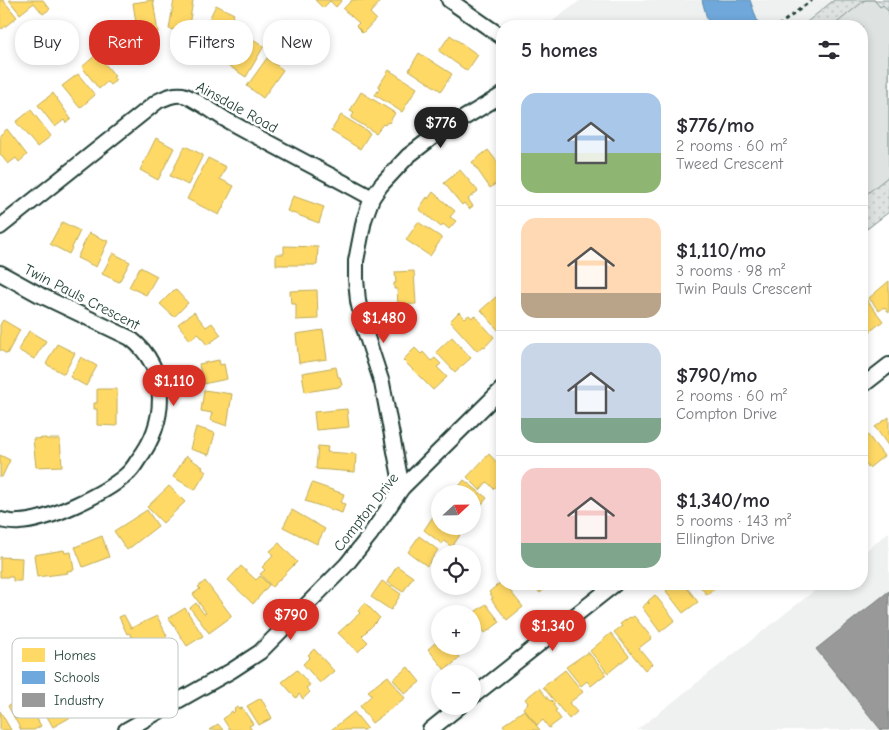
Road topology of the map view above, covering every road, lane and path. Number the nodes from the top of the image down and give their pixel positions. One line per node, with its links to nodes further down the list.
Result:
1 (449, 0): 4 (street)
2 (812, 0): 3 (path)
3 (786, 20)
4 (496, 33)
5 (496, 99): 6 (street)
6 (372, 198): 7 (street, Ainsdale Road); 12 (street)
7 (0, 227)
8 (0, 273): 13 (street, Twin Pauls Crescent)
9 (889, 365): 10 (street)
10 (868, 381)
11 (496, 395): 12 (street, Compton Drive)
12 (402, 488): 16 (street, Compton Drive)
13 (0, 520)
14 (607, 590): 15 (street)
15 (481, 690)
16 (178, 701)
17 (449, 715): 20 (street)
18 (147, 718): 19 (street, Compton Drive)
19 (126, 730)
20 (430, 730)

